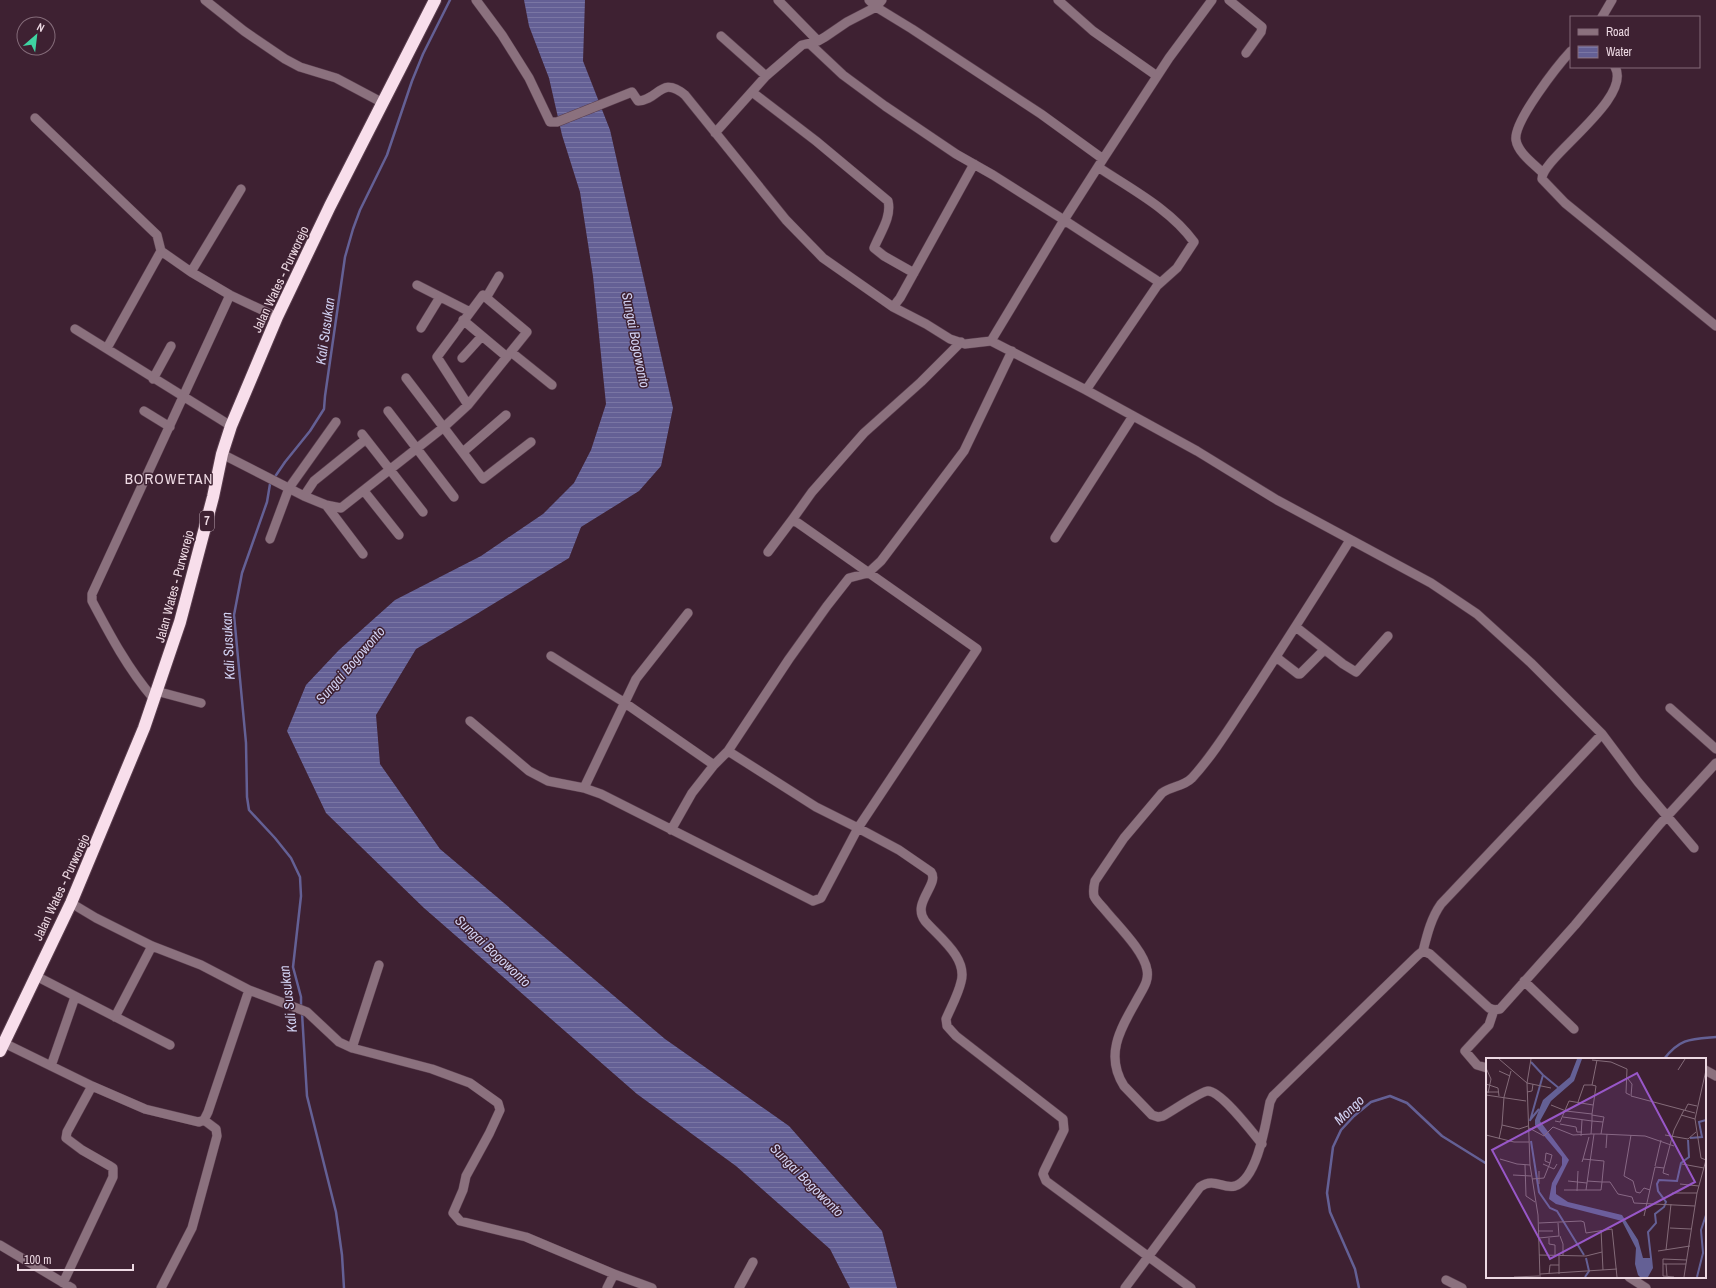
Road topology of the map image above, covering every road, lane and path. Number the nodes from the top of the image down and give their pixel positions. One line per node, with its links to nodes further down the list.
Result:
1 (205, 0): 19 (street)
2 (436, 0): 19 (highway, Jalan Wates - Purworejo / 7)
3 (476, 0): 21 (street)
4 (778, 0): 12 (street)
5 (1058, 0): 17 (street)
6 (1212, 0): 17 (street)
7 (1229, 0): 14 (street)
8 (1612, 0): 10 (street)
9 (876, 2): 12 (street); 22 (street)
10 (1603, 16)
11 (721, 36): 16 (street)
12 (814, 42): 16 (street); 23 (street)
13 (1570, 52): 24 (street)
14 (1246, 53)
15 (1616, 68): 24 (street)
16 (766, 76): 18 (street)
17 (1157, 76): 22 (street)
18 (752, 92): 21 (street); 29 (street)
19 (383, 103): 38 (highway, Jalan Wates - Purworejo / 7)
20 (35, 118): 27 (street)
21 (715, 133): 36 (street)
22 (1100, 163): 26 (street); 32 (street)
23 (974, 164): 26 (street); 29 (street)
24 (1543, 173): 40 (street)
25 (241, 189): 28 (street)
26 (1064, 220): 32 (street); 44 (street)
27 (161, 251): 28 (street); 47 (street)
28 (191, 272): 33 (street)
29 (914, 273): 36 (street)
30 (499, 276): 35 (street)
31 (417, 285): 34 (street)
32 (1158, 285): 54 (street)
33 (230, 295): 38 (street); 55 (street)
34 (440, 297): 37 (street); 41 (street)
35 (486, 298): 37 (street); 49 (street)
36 (893, 307): 45 (street)
37 (470, 312): 39 (street)
38 (277, 317): 62 (highway, Jalan Wates - Purworejo / 7)
39 (464, 320): 43 (street); 56 (street)
40 (1716, 326)
41 (421, 328)
42 (75, 329): 47 (street)
43 (482, 336): 49 (street); 50 (street)
44 (991, 341): 45 (street); 48 (street)
45 (961, 342): 76 (street)
46 (171, 346): 52 (street)
47 (107, 348): 52 (street)
48 (1012, 351): 54 (street); 83 (street)
49 (509, 355): 53 (street); 56 (street)
50 (462, 358)
51 (406, 378): 64 (street)
52 (153, 379): 55 (street)
53 (552, 385)
54 (1086, 390): 60 (street)
55 (183, 397): 62 (street); 63 (street)
56 (468, 405): 64 (street)
57 (144, 411): 63 (street)
58 (388, 411): 66 (street)
59 (506, 415): 67 (street)
60 (1133, 416): 78 (street); 80 (street)
61 (336, 422): 70 (street)
62 (230, 426): 68 (highway, Jalan Wates - Purworejo / 7)
63 (170, 427): 90 (street)
64 (444, 427): 66 (street); 67 (street)
65 (531, 442): 67 (street)
66 (418, 448): 69 (street); 73 (street)
67 (463, 452)
68 (222, 454): 70 (street); 90 (highway, Jalan Wates - Purworejo / 7)
69 (390, 468): 71 (street); 72 (street); 75 (street)
70 (289, 488): 72 (street); 79 (street)
71 (364, 491): 74 (street); 77 (street)
72 (304, 496): 74 (street)
73 (454, 497)
74 (326, 505): 82 (street)
75 (423, 512)
76 (792, 520): 81 (street); 83 (street)
77 (400, 535)
78 (1055, 538)
79 (270, 539)
80 (1350, 540): 85 (street); 95 (street)
81 (768, 552)
82 (362, 554)
83 (868, 573): 97 (street); 102 (street)
84 (688, 613): 92 (street)
85 (1296, 627): 87 (street); 89 (street)
86 (1388, 636): 87 (street)
87 (1324, 650): 89 (street)
88 (551, 656): 92 (street)
89 (1276, 657): 125 (street)
90 (154, 695): 91 (street); 105 (highway, Jalan Wates - Purworejo / 7)
91 (201, 703)
92 (625, 703): 99 (street); 100 (street)
93 (1670, 708): 96 (street)
94 (470, 722): 100 (street)
95 (1602, 734): 101 (street); 107 (street)
96 (1716, 749)
97 (728, 751): 99 (street); 102 (street)
98 (1716, 763): 101 (street)
99 (714, 765): 103 (street)
100 (584, 788): 103 (street)
101 (1668, 816): 104 (street); 110 (street)
102 (858, 828): 103 (street); 127 (street)
103 (670, 830)
104 (1694, 848)
105 (71, 903): 106 (street); 109 (highway, Jalan Wates - Purworejo / 7)
106 (152, 946): 111 (street); 114 (street)
107 (1423, 952): 113 (street); 125 (street)
108 (379, 965): 118 (street)
109 (36, 976): 112 (street); 117 (highway, Jalan Wates - Purworejo / 7)
110 (1524, 981): 113 (street); 115 (street)
111 (249, 990): 118 (street); 124 (street)
112 (75, 997): 114 (street); 119 (street)
113 (1494, 1010): 120 (street)
114 (115, 1017): 116 (street)
115 (1574, 1028)
116 (170, 1045)
117 (2, 1047): 119 (street)
118 (352, 1048): 129 (street)
119 (51, 1066): 123 (street)
120 (1486, 1068)
121 (1706, 1071): 122 (street)
122 (1716, 1076)
123 (92, 1086): 124 (street); 132 (street)
124 (204, 1120): 134 (street)
125 (1262, 1144): 127 (street)
126 (0, 1245): 132 (street)
127 (1148, 1256): 138 (street); 139 (street)
128 (753, 1262): 137 (street)
129 (614, 1274): 135 (street); 136 (street)
130 (1631, 1278): 141 (street)
131 (1446, 1280): 140 (street)
132 (63, 1283): 133 (street)
133 (72, 1288)
134 (161, 1288)
135 (607, 1288)
136 (652, 1288)
137 (739, 1288)
138 (1125, 1288)
139 (1191, 1288)
140 (1462, 1288)
141 (1646, 1288)

